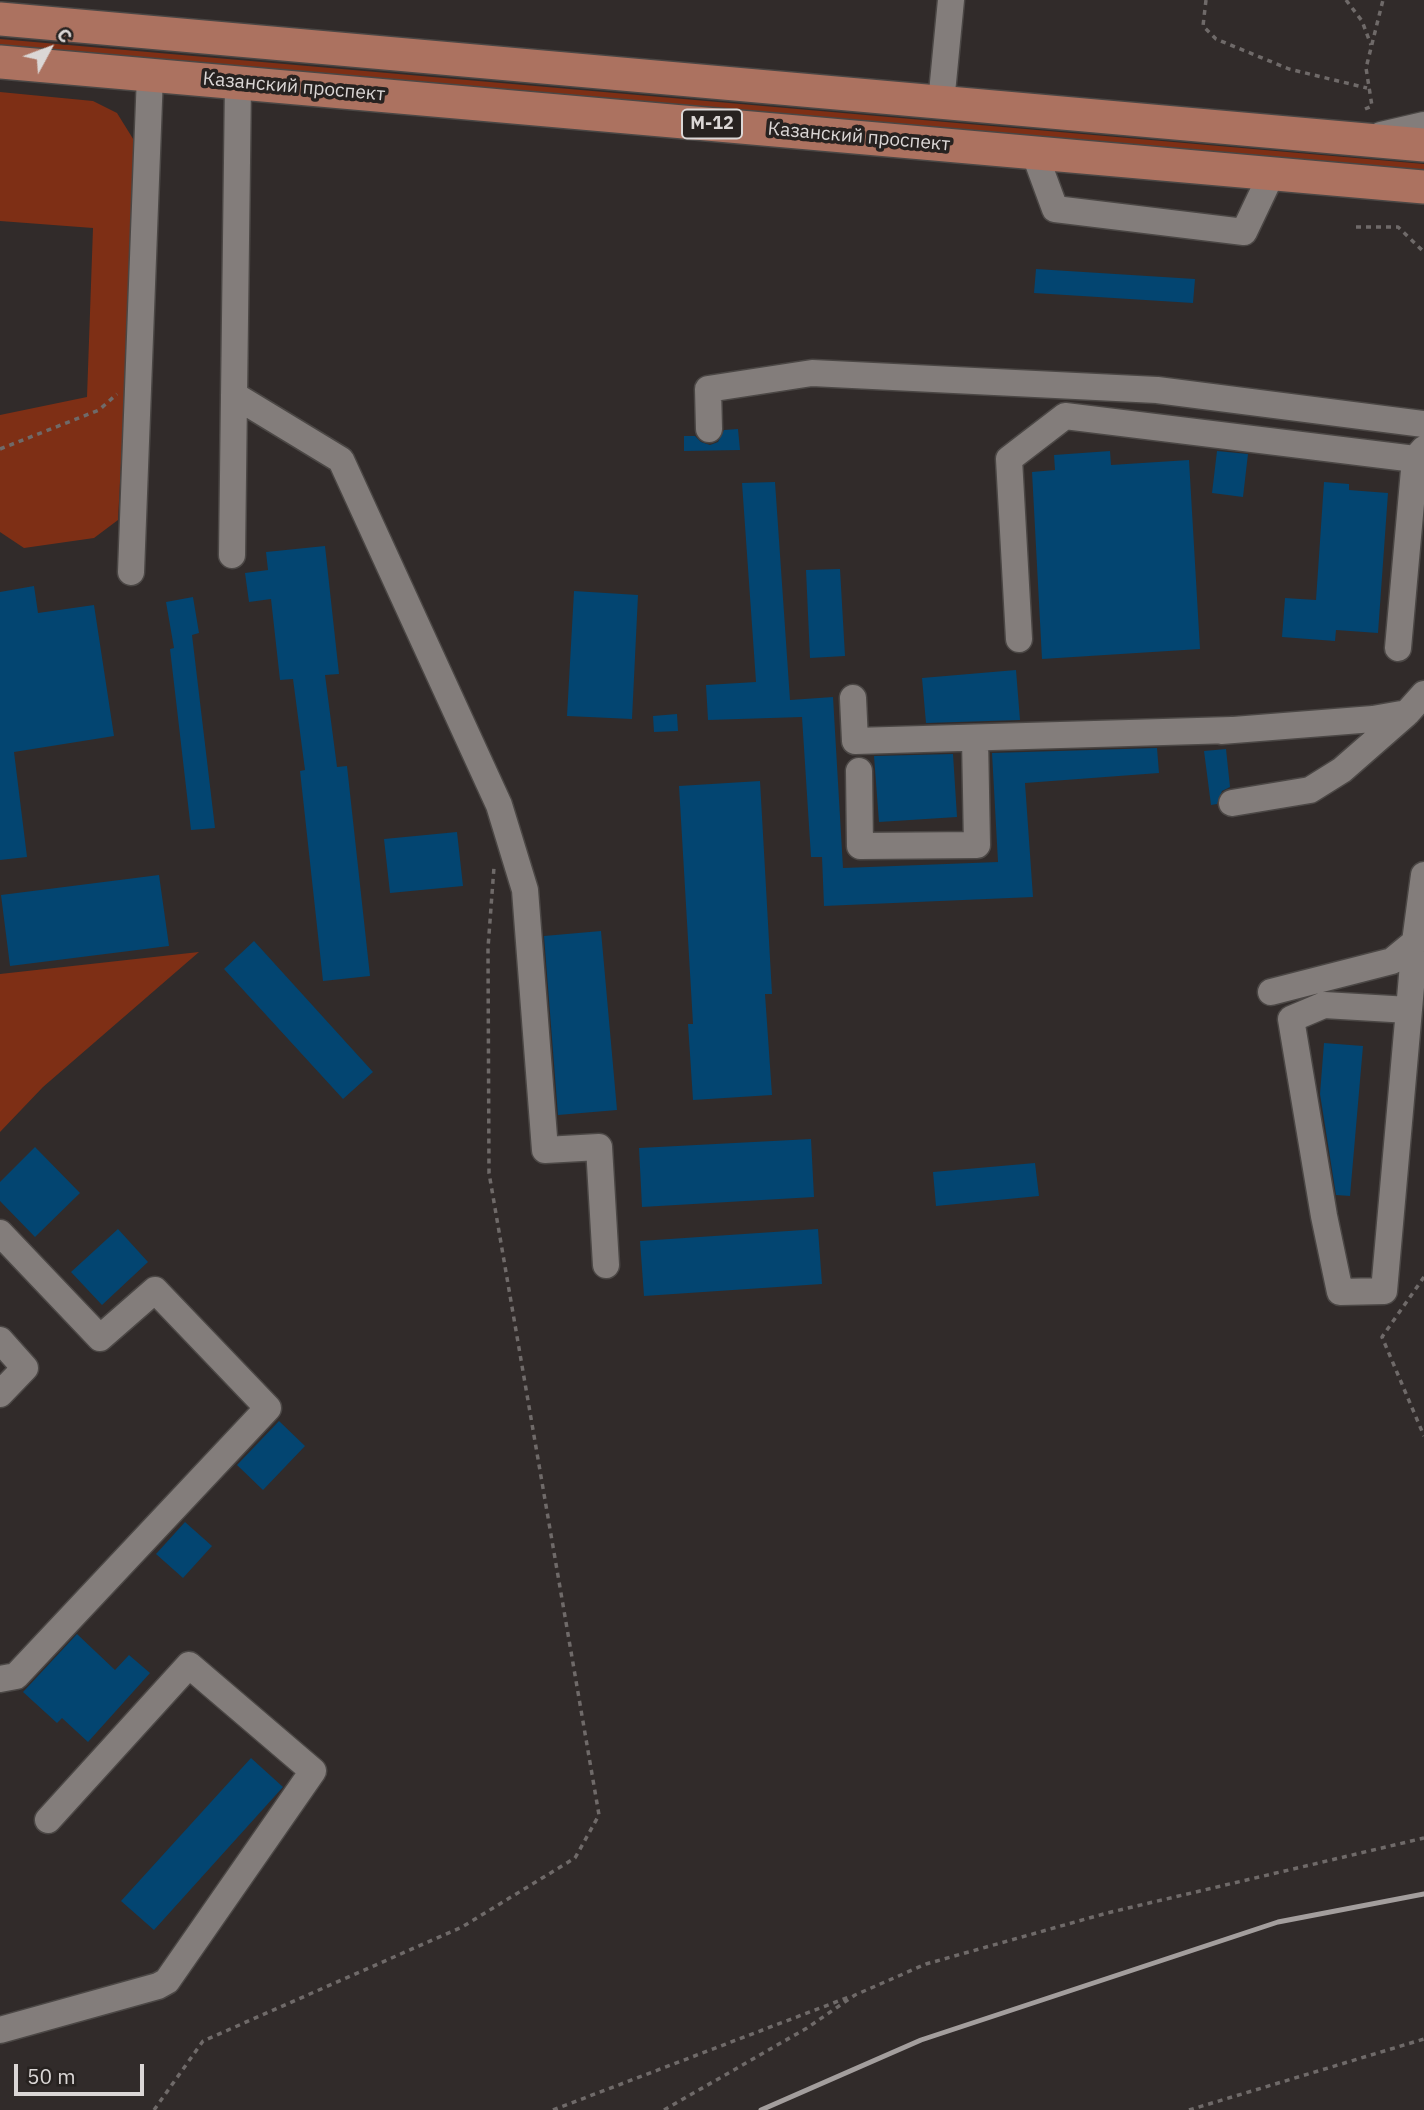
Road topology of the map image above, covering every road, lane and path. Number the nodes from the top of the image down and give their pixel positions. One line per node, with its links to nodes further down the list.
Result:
1 (951, 0): 11 (street)
2 (1206, 0): 10 (path)
3 (1346, 0): 6 (path)
4 (1383, 0): 6 (path)
5 (0, 19): 11 (main road, М-12)
6 (1372, 47): 10 (path)
7 (0, 62): 8 (main road, Казанский проспект / М-12)
8 (150, 75): 9 (main road, Казанский проспект / М-12); 20 (street)
9 (237, 83): 15 (main road, Казанский проспект / М-12); 21 (street)
10 (1367, 88): 12 (path)
11 (941, 103): 12 (main road, М-12)
12 (1363, 124): 13 (street); 14 (main road, М-12)
13 (1424, 125)
14 (1424, 145)
15 (1034, 152): 16 (main road, Казанский проспект / М-12); 16 (street)
16 (1272, 173): 17 (main road, Казанский проспект / М-12)
17 (1424, 187)
18 (1356, 227): 19 (path)
19 (1424, 252)
20 (139, 373): 24 (path); 27 (street)
21 (234, 395): 26 (street); 41 (street)
22 (1424, 424): 23 (street)
23 (709, 429)
24 (0, 449)
25 (1419, 454): 28 (street); 29 (street)
26 (232, 555)
27 (131, 572)
28 (1019, 639)
29 (1398, 648)
30 (853, 698): 32 (street)
31 (1415, 703): 32 (street); 34 (street)
32 (975, 738): 33 (street)
33 (859, 771)
34 (1232, 803)
35 (495, 857): 52 (path)
36 (1424, 875): 37 (street)
37 (1415, 942): 38 (street); 39 (street)
38 (1271, 992)
39 (1409, 1010): 39 (street)
40 (0, 1233): 46 (street)
41 (606, 1265)
42 (1424, 1277): 45 (path)
43 (0, 1340): 44 (street)
44 (0, 1394)
45 (1424, 1436)
46 (0, 1679)
47 (48, 1820): 50 (street)
48 (1424, 1839): 49 (path)
49 (855, 1994): 53 (path); 54 (path)
50 (0, 2029)
51 (1424, 2039): 55 (path)
52 (154, 2110)
53 (553, 2110)
54 (664, 2110)
55 (1189, 2110)

